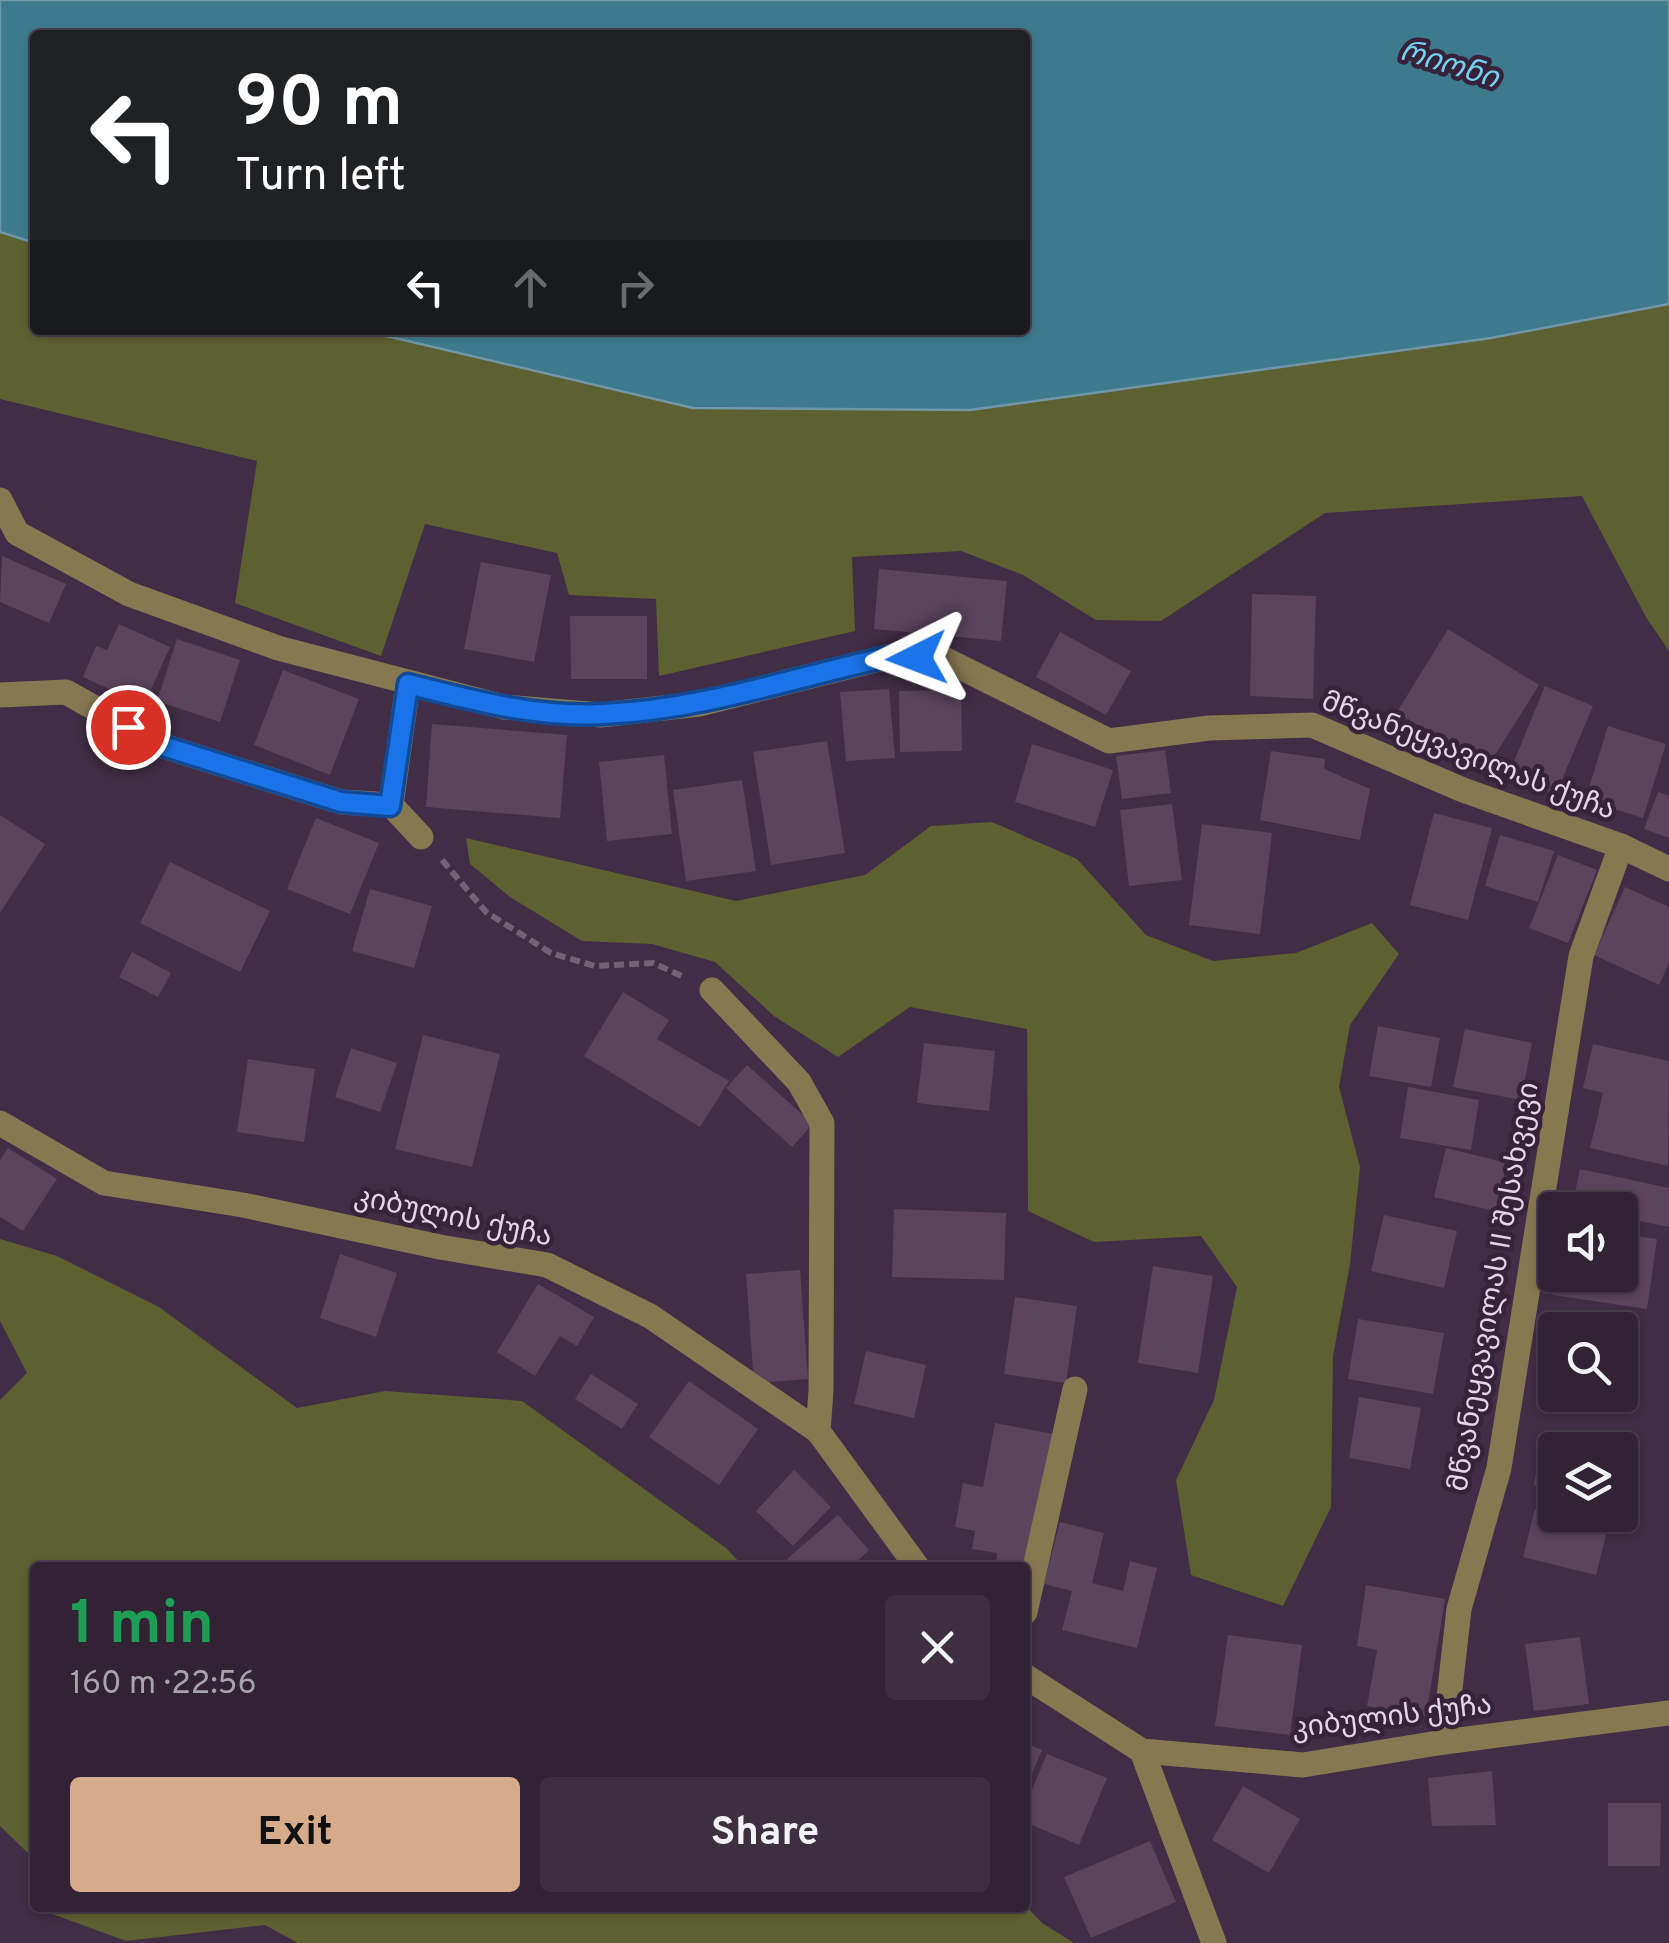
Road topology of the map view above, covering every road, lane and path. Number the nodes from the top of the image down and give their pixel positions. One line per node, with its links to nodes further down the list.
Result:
1 (0, 500): 2 (street, მწვანეყვავილას ქუჩა)
2 (408, 684): 4 (street); 6 (street, მწვანეყვავილას ქუჩა)
3 (0, 695): 4 (street)
4 (390, 806): 5 (street)
5 (421, 837): 8 (path)
6 (1621, 846): 7 (street, მწვანეყვავილას ქუჩა); 16 (street, მწვანეყვავილას II შესახვევი)
7 (1669, 870)
8 (712, 990): 11 (street)
9 (0, 1123): 11 (street, კიბულის ქუჩა)
10 (1075, 1389): 13 (street)
11 (818, 1431): 12 (street, კიბულის ქუჩა)
12 (914, 1562)
13 (1030, 1590)
14 (1030, 1679): 17 (street, კიბულის ქუჩა)
15 (1669, 1713): 16 (street, კიბულის ქუჩა)
16 (1444, 1742): 17 (street, კიბულის ქუჩა)
17 (1142, 1751): 18 (street)
18 (1214, 1943)

